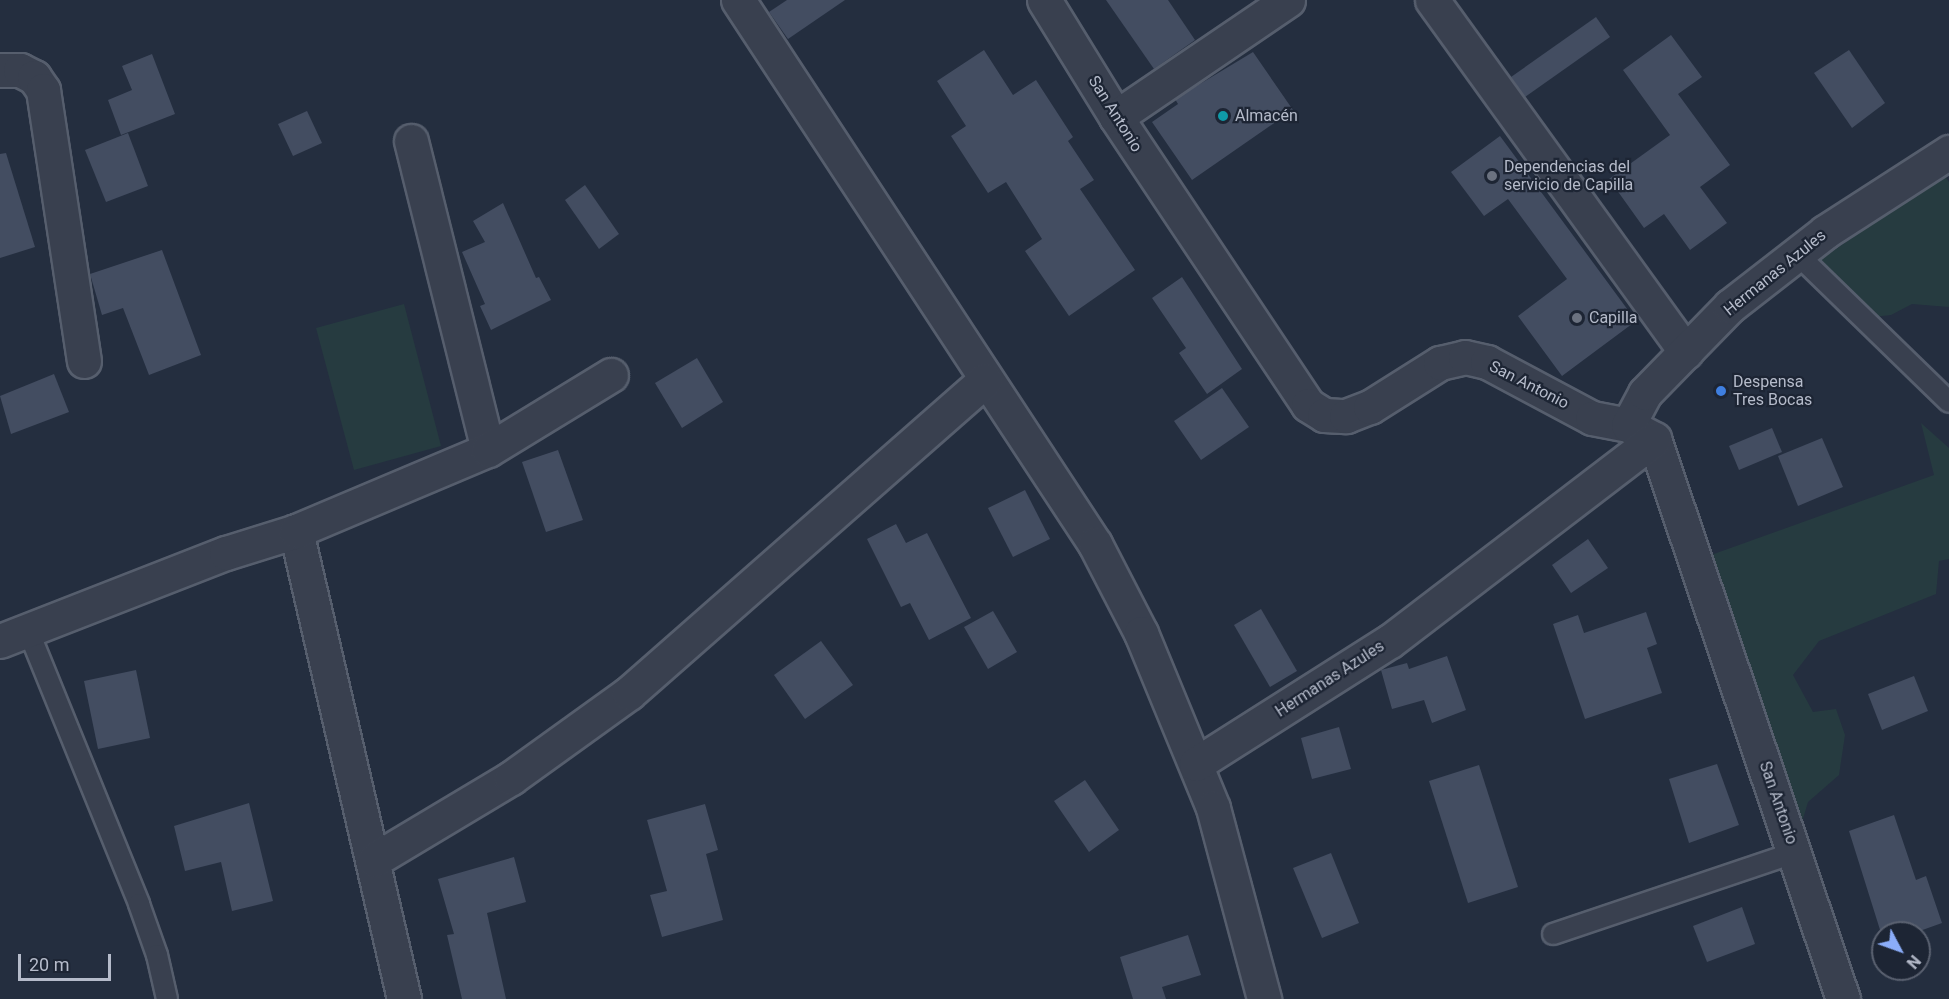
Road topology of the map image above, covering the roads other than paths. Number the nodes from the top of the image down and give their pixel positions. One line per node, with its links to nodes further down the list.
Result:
1 (738, 0): 13 (street)
2 (1044, 0): 6 (street, San Antonio)
3 (1288, 0): 6 (street)
4 (1432, 0): 10 (street)
5 (0, 70): 11 (street)
6 (1116, 117): 15 (street, San Antonio)
7 (411, 141): 16 (street)
8 (1949, 152): 9 (street, Hermanas Azules)
9 (1797, 254): 10 (street, Hermanas Azules); 14 (lane)
10 (1686, 352): 15 (street, Hermanas Azules)
11 (84, 361)
12 (611, 375): 16 (street)
13 (985, 380): 19 (street); 21 (street)
14 (1949, 402)
15 (1641, 432): 19 (street, Hermanas Azules); 20 (street, San Antonio)
16 (488, 450): 17 (street)
17 (296, 531): 18 (street); 21 (street)
18 (14, 635): 23 (lane)
19 (1196, 764): 25 (street)
20 (1794, 853): 22 (lane); 26 (street, San Antonio)
21 (374, 860): 24 (street)
22 (1553, 934)
23 (166, 999)
24 (404, 999)
25 (1264, 999)
26 (1843, 999)

